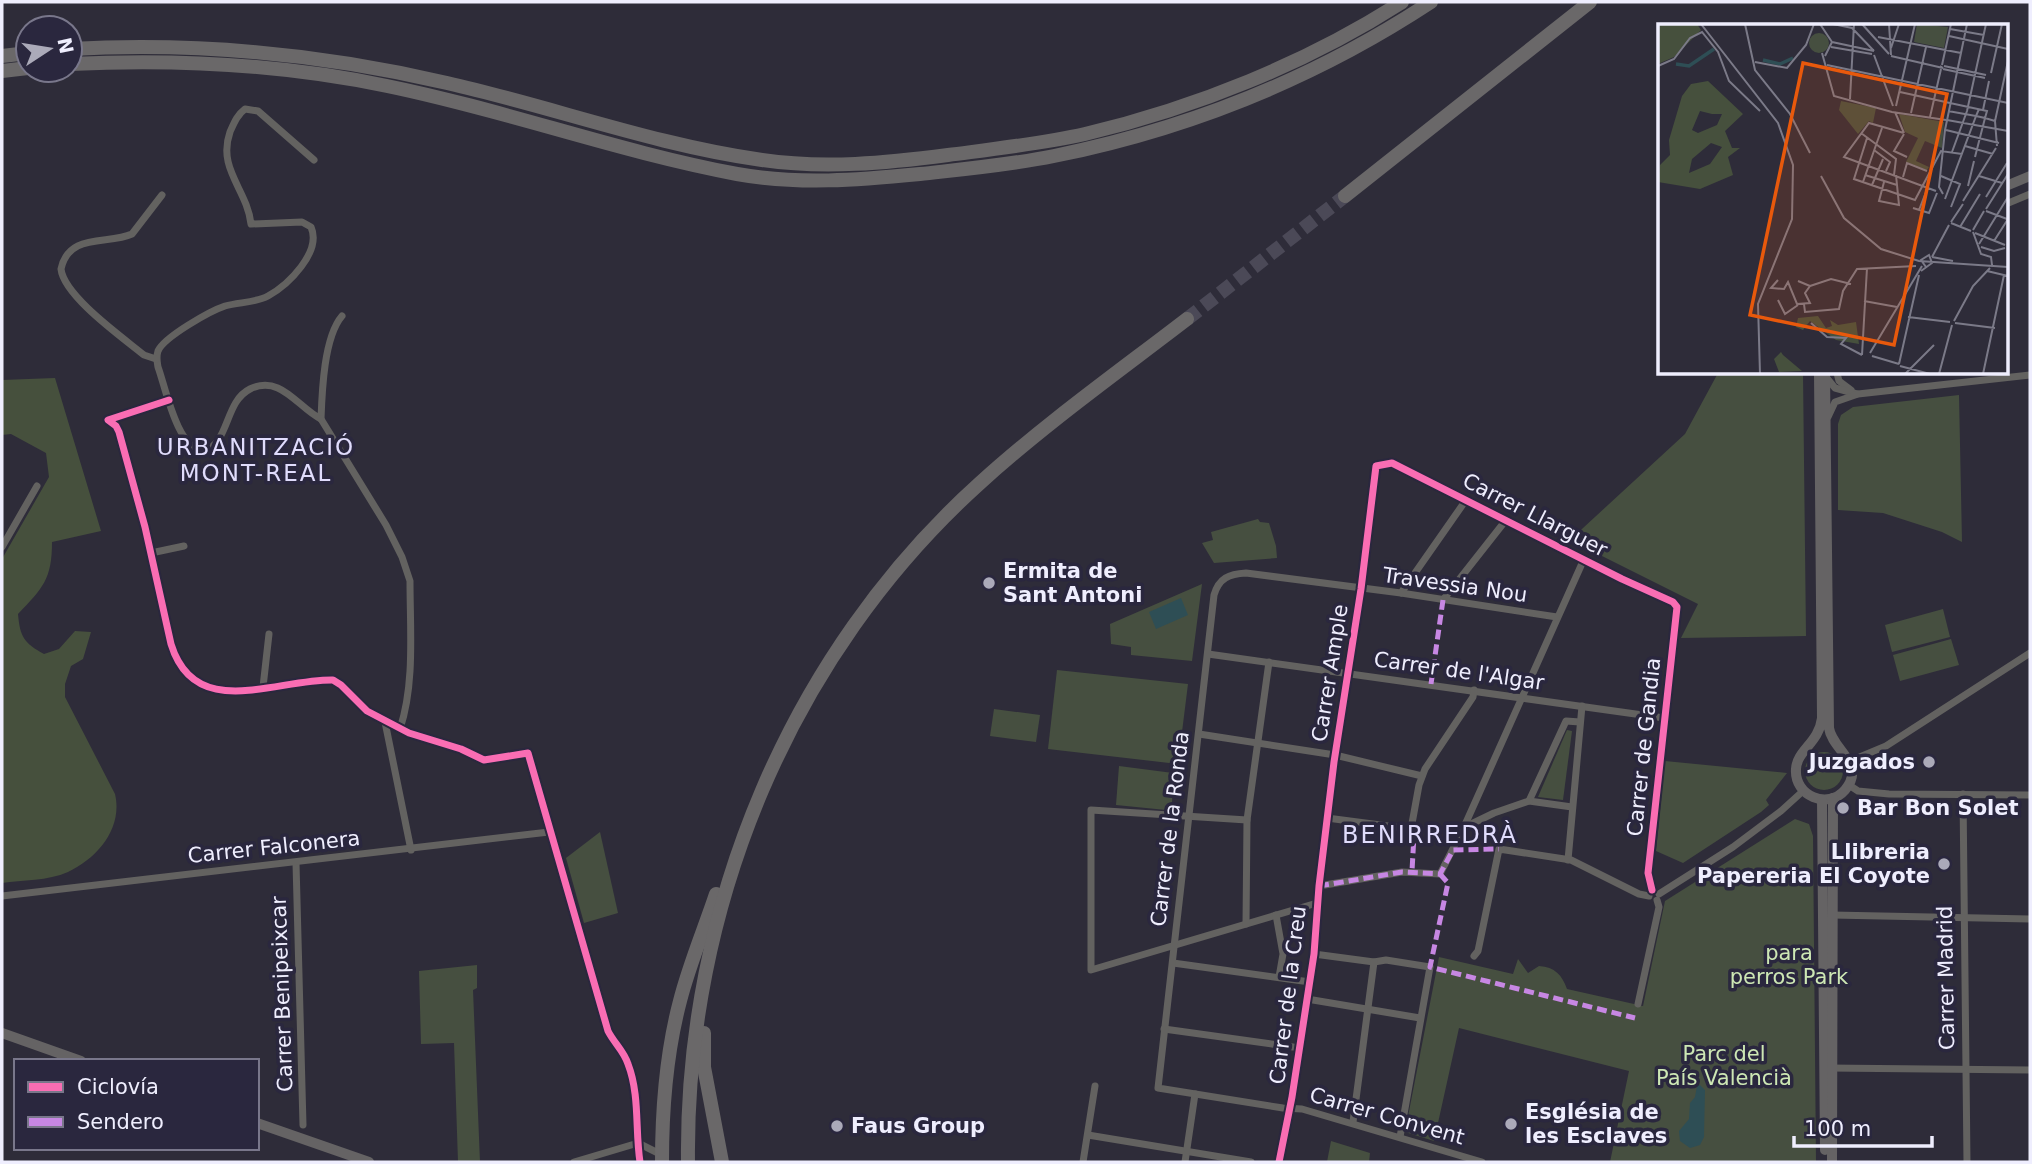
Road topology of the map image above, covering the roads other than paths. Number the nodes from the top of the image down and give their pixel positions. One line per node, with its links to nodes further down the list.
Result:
1 (1402, 2): 4 (highway)
2 (1432, 2): 5 (highway)
3 (1591, 2): 13 (highway)
4 (84, 49)
5 (84, 64)
6 (314, 160): 17 (street)
7 (2030, 176): 9 (street)
8 (2030, 183): 10 (street)
9 (2008, 185)
10 (2008, 192)
11 (2030, 194): 14 (street)
12 (162, 195): 17 (street)
13 (1345, 196)
14 (2008, 203)
15 (342, 316): 24 (street)
16 (1187, 318): 69 (highway)
17 (156, 359): 22 (street)
18 (1823, 374): 21 (street); 23 (street); 54 (street)
19 (1837, 374): 21 (street)
20 (2030, 375): 21 (street)
21 (1858, 394): 23 (street)
22 (169, 400): 24 (street); 31 (street)
23 (1827, 417): 55 (street)
24 (321, 419): 51 (street)
25 (1376, 466): 27 (street, Carrer Llarguer); 34 (street, Carrer Ample)
26 (37, 486): 30 (street)
27 (1466, 500): 28 (street, Carrer Llarguer); 35 (street)
28 (1506, 520): 32 (street, Carrer Llarguer); 36 (street)
29 (184, 546): 31 (street)
30 (2, 547)
31 (151, 553): 44 (street)
32 (1584, 559): 37 (street, Carrer Llarguer); 38 (street)
33 (1224, 578): 34 (street, Travessia Nou); 41 (street, Carrer de la Ronda)
34 (1361, 589): 35 (street, Travessia Nou); 43 (street, Carrer Ample)
35 (1401, 593): 36 (street, Travessia Nou)
36 (1443, 600): 38 (street, Travessia Nou)
37 (1677, 607): 48 (street, Carrer de Gandia)
38 (1557, 617): 46 (street)
39 (269, 634): 44 (street)
40 (2030, 653): 57 (street)
41 (1208, 654): 42 (street, Carrer de l'Algar); 52 (street, Carrer de la Ronda)
42 (1269, 662): 43 (street, Carrer de l'Algar); 53 (street)
43 (1348, 672): 45 (street, Carrer de l'Algar); 56 (street, Carrer Ample)
44 (263, 687): 49 (street)
45 (1474, 690): 46 (street, Carrer de l'Algar); 58 (street)
46 (1523, 697): 47 (street, Carrer de l'Algar); 70 (street)
47 (1582, 706): 48 (street, Carrer de l'Algar); 50 (street)
48 (1664, 718): 77 (street, Carrer de Gandia)
49 (384, 722): 51 (street); 73 (street)
50 (1580, 722): 64 (street); 65 (street)
51 (400, 729): 71 (street)
52 (1199, 734): 53 (street); 66 (street, Carrer de la Ronda)
53 (1258, 742): 56 (street); 68 (street)
54 (1809, 747): 55 (street); 60 (street)
55 (1840, 748): 57 (street)
56 (1335, 755): 58 (street); 67 (street, Carrer Ample)
57 (1850, 761): 59 (street)
58 (1422, 776): 67 (street)
59 (1849, 785): 61 (street); 63 (street)
60 (1803, 791): 63 (street); 77 (street)
61 (1963, 794): 62 (street); 82 (street, Carrer Madrid)
62 (2030, 795)
63 (1828, 799): 81 (street)
64 (1529, 801): 65 (street); 70 (street)
65 (1572, 807): 74 (street)
66 (1189, 818): 68 (street); 85 (street, Carrer de la Ronda); 85 (street)
67 (1327, 818): 76 (street, Carrer Ample)
68 (1247, 820): 84 (street)
69 (748, 824): 72 (highway); 114 (highway)
70 (1464, 827): 76 (street)
71 (549, 832): 73 (street, Carrer Falconera); 112 (street)
72 (740, 844): 118 (highway); 119 (highway)
73 (411, 850): 75 (street, Carrer Falconera)
74 (1568, 860): 77 (street); 87 (street)
75 (296, 863): 78 (street, Carrer Falconera); 109 (street, Carrer Benipeixcar)
76 (1318, 886): 79 (street, Carrer de la Creu)
77 (1657, 894): 93 (street, Carrer de Gandia)
78 (2, 896)
79 (1317, 903): 80 (street); 86 (street, Carrer de la Creu)
80 (1276, 915): 84 (street); 90 (street)
81 (1828, 915): 82 (street); 100 (street)
82 (1963, 918): 83 (street); 101 (street, Carrer Madrid)
83 (2030, 919)
84 (1246, 924): 85 (street)
85 (1175, 944): 89 (street, Carrer de la Ronda)
86 (1314, 954): 88 (street); 91 (street, Carrer de la Creu)
87 (1474, 956)
88 (1374, 962): 94 (street); 95 (street)
89 (1173, 963): 90 (street); 96 (street, Carrer de la Ronda)
90 (1279, 977): 91 (street)
91 (1310, 982): 92 (street, Carrer de la Creu)
92 (1307, 999): 94 (street); 98 (street, Carrer de la Creu)
93 (1638, 1003)
94 (1368, 1010): 95 (street); 107 (street)
95 (1420, 1018): 111 (street)
96 (1164, 1028): 98 (street); 104 (street, Carrer de la Ronda)
97 (2, 1033): 99 (street)
98 (1300, 1048): 106 (street, Carrer de la Creu)
99 (74, 1059)
100 (1828, 1068): 101 (street); 125 (street); 126 (street)
101 (1965, 1070): 102 (street); 127 (street, Carrer Madrid)
102 (2030, 1070)
103 (1095, 1086): 110 (street)
104 (1158, 1088): 105 (street, Carrer Convent)
105 (1195, 1094): 106 (street, Carrer Convent); 113 (street)
106 (1290, 1108): 107 (street, Carrer Convent); 123 (street, Carrer de la Creu)
107 (1353, 1122): 111 (street, Carrer Convent)
108 (259, 1124): 115 (street)
109 (303, 1125)
110 (1088, 1135): 113 (street); 120 (street)
111 (1400, 1137): 124 (street, Carrer Convent)
112 (638, 1143): 114 (street); 116 (street); 117 (street)
113 (1186, 1152): 121 (street); 122 (street)
114 (662, 1159)
115 (369, 1162)
116 (574, 1162)
117 (640, 1162)
118 (688, 1162)
119 (722, 1162)
120 (1083, 1162)
121 (1185, 1162)
122 (1251, 1162)
123 (1279, 1162)
124 (1482, 1162)
125 (1826, 1162)
126 (1832, 1162)
127 (1967, 1162)

